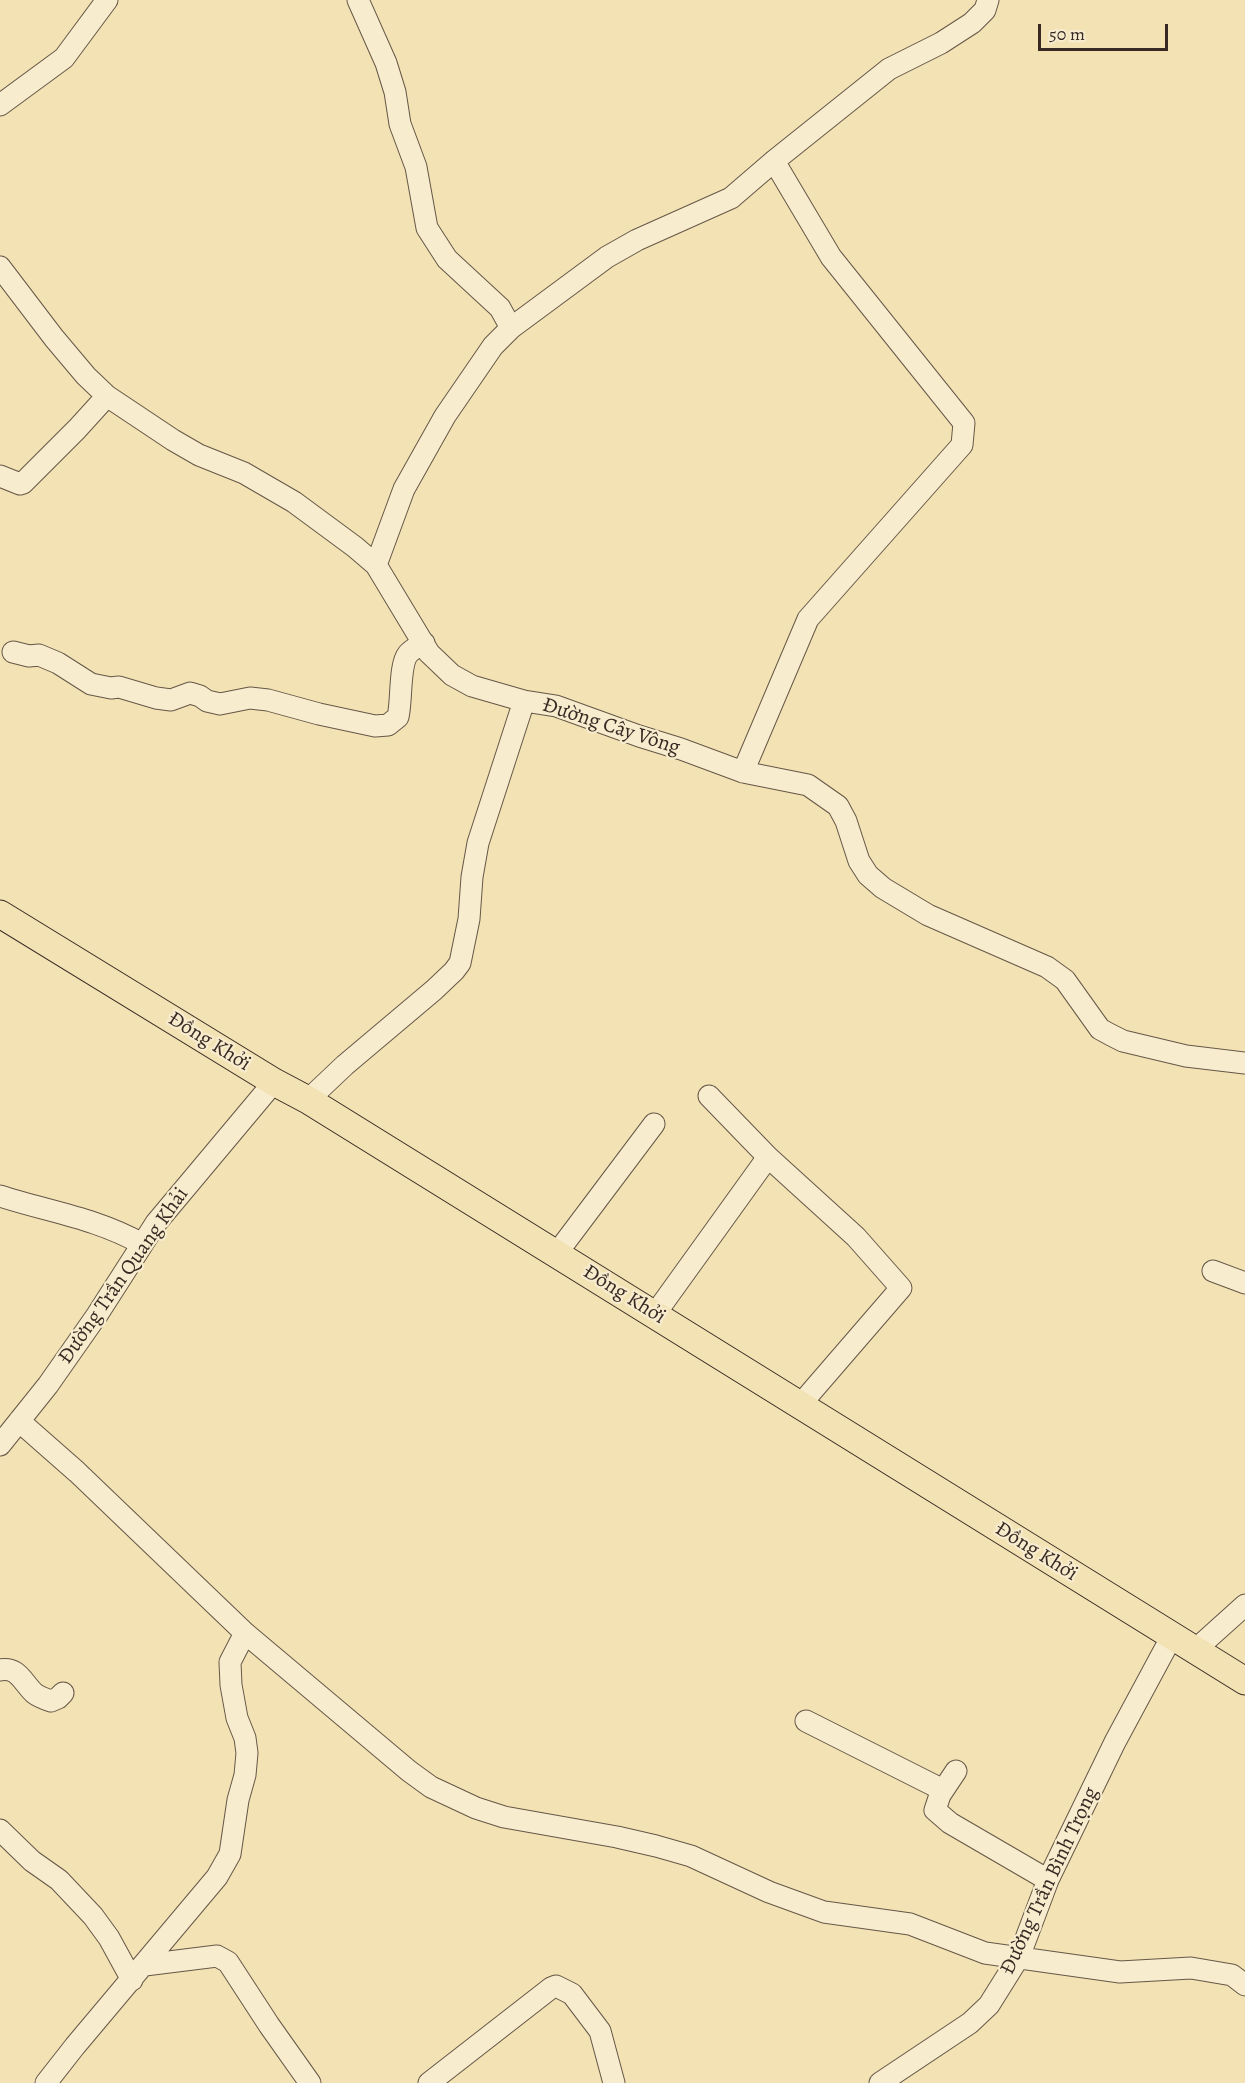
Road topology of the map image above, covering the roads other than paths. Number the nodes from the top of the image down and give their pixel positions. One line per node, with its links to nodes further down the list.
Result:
1 (107, 0): 4 (street)
2 (358, 0): 7 (street)
3 (988, 0): 5 (street)
4 (0, 105)
5 (774, 160): 7 (street); 14 (street)
6 (0, 267): 8 (street, Đường Cây Vông)
7 (511, 328): 10 (street)
8 (107, 396): 9 (street); 10 (street, Đường Cây Vông)
9 (0, 476)
10 (376, 565): 11 (street, Đường Cây Vông)
11 (424, 644): 12 (street); 13 (street, Đường Cây Vông)
12 (13, 652)
13 (524, 701): 14 (street, Đường Cây Vông); 19 (street)
14 (743, 772): 16 (street, Đường Cây Vông)
15 (0, 914): 17 (main road, Đồng Khởi)
16 (1245, 1064)
17 (274, 1082): 19 (main road, Đồng Khởi); 23 (street, Đường Trần Quang Khải)
18 (709, 1096): 21 (street)
19 (308, 1100): 24 (main road, Đồng Khởi)
20 (654, 1124): 24 (street)
21 (768, 1157): 27 (street); 28 (street)
22 (0, 1196): 23 (street)
23 (141, 1244): 29 (street, Đường Trần Quang Khải)
24 (557, 1253): 27 (main road, Đồng Khởi)
25 (1213, 1271): 26 (street)
26 (1245, 1283)
27 (655, 1314): 28 (main road, Đồng Khởi)
28 (800, 1405): 33 (main road, Đồng Khởi)
29 (19, 1421): 30 (street, Đường Trần Quang Khải); 32 (street)
30 (0, 1445)
31 (1245, 1605): 34 (street)
32 (245, 1633): 43 (street); 44 (street)
33 (1172, 1636): 34 (main road, Đồng Khởi); 42 (street, Đường Trần Bình Trọng)
34 (1195, 1650): 36 (main road, Đồng Khởi)
35 (0, 1670): 37 (street)
36 (1245, 1681)
37 (63, 1693)
38 (806, 1721): 40 (street)
39 (956, 1771): 40 (street)
40 (943, 1790): 42 (street)
41 (0, 1830): 44 (street)
42 (1048, 1880): 43 (street, Đường Trần Bình Trọng)
43 (1019, 1957): 45 (street); 50 (street, Đường Trần Bình Trọng)
44 (138, 1972): 46 (street); 47 (street)
45 (1245, 1985)
46 (46, 2083)
47 (310, 2083)
48 (429, 2083): 49 (street)
49 (614, 2083)
50 (880, 2083)

